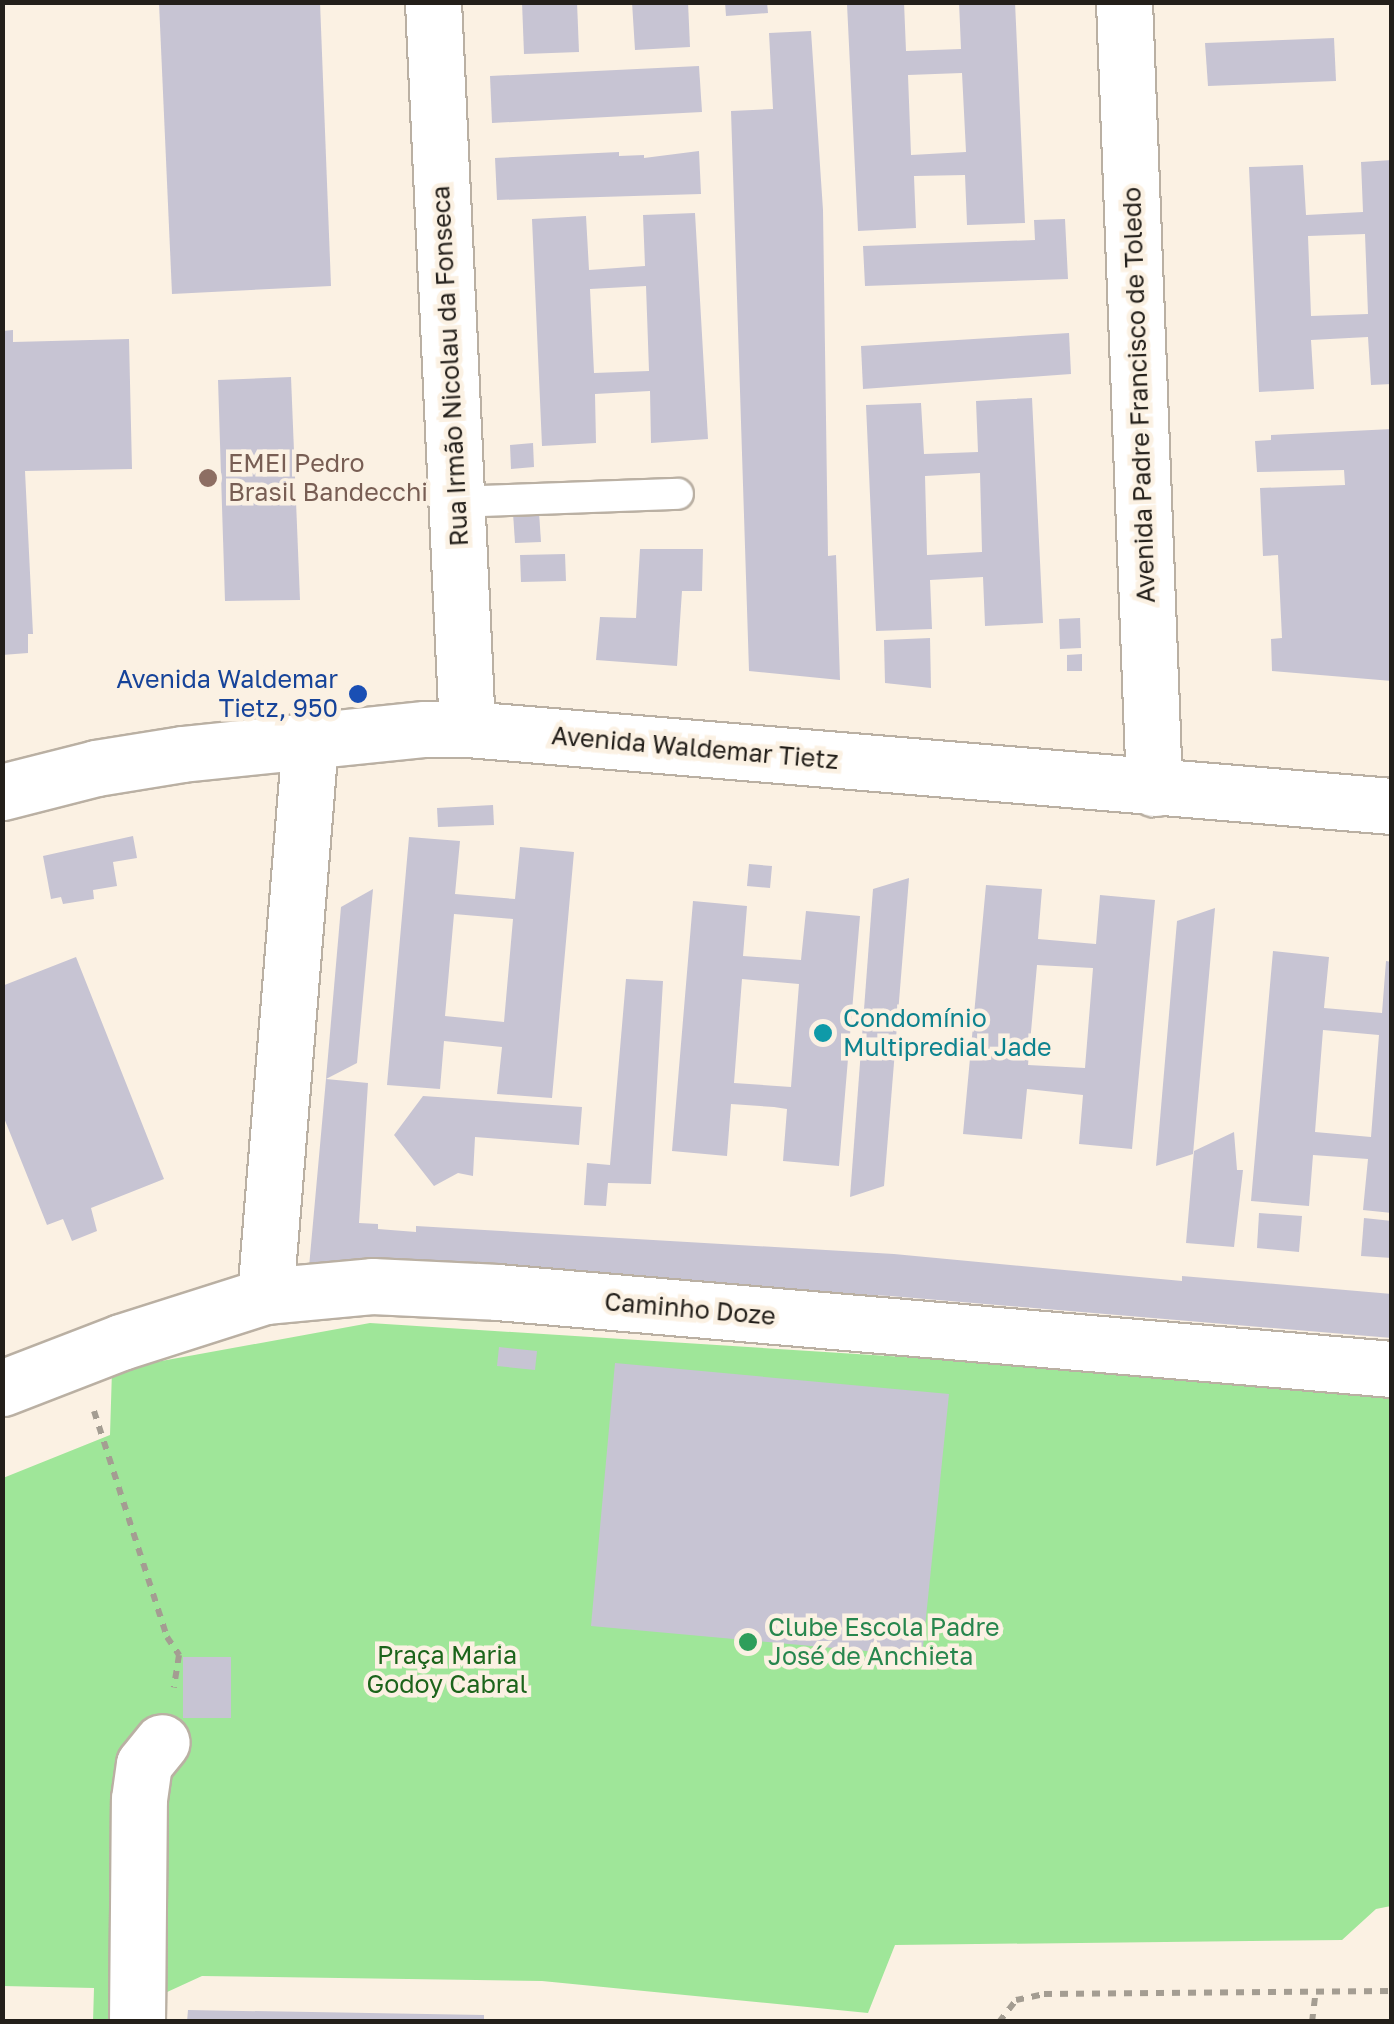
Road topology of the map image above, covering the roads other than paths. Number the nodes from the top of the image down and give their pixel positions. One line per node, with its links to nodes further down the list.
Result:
1 (432, 2): 4 (street, Rua Irmão Nicolau da Fonseca)
2 (1124, 2): 7 (street, Avenida Padre Francisco de Toledo)
3 (678, 494): 4 (lane)
4 (456, 502): 5 (street, Rua Irmão Nicolau da Fonseca)
5 (467, 729): 6 (street, Avenida Waldemar Tietz); 7 (street, Avenida Waldemar Tietz)
6 (310, 742): 8 (street, Avenida Waldemar Tietz); 10 (street)
7 (1154, 788): 9 (street, Avenida Waldemar Tietz)
8 (2, 792)
9 (1392, 806)
10 (264, 1296): 11 (street, Caminho Doze); 12 (street, Caminho Doze)
11 (1392, 1370)
12 (2, 1388)
13 (162, 1742): 14 (street)
14 (137, 2022)

